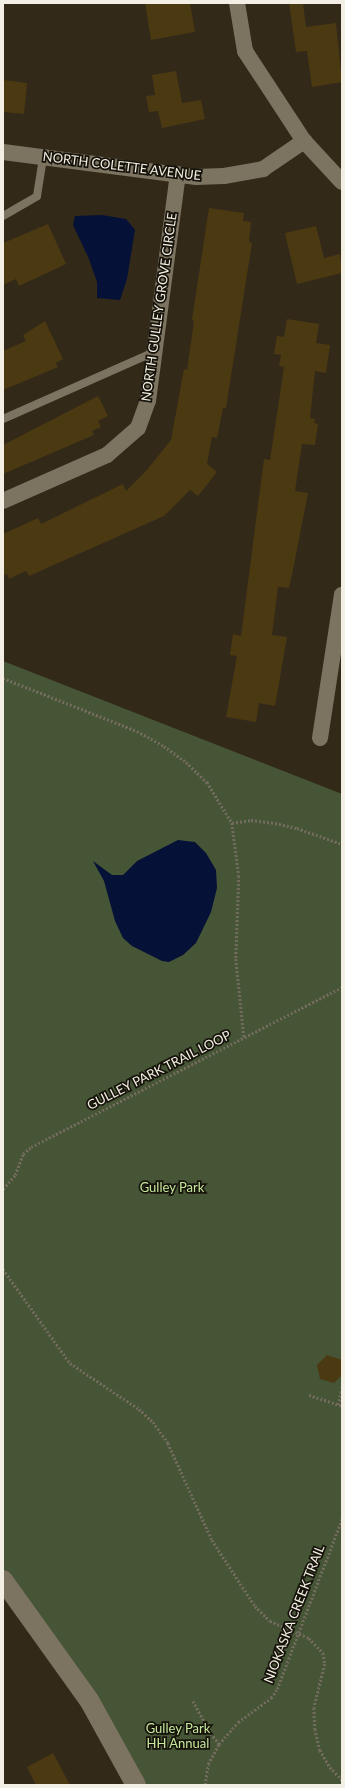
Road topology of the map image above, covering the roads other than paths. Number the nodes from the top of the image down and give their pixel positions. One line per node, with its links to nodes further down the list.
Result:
1 (237, 3): 2 (street)
2 (304, 141): 5 (street, NORTH COLETTE AVENUE); 6 (street)
3 (3, 152): 4 (street, NORTH COLETTE AVENUE)
4 (43, 157): 5 (street, NORTH COLETTE AVENUE); 7 (lane)
5 (178, 174): 8 (street, NORTH GULLEY GROVE CIRCLE)
6 (342, 182)
7 (3, 216)
8 (154, 352): 9 (lane); 10 (street, NORTH GULLEY GROVE CIRCLE)
9 (3, 419)
10 (3, 501)
11 (342, 595): 12 (street)
12 (320, 738)
13 (3, 1580): 14 (street)
14 (136, 1785)

